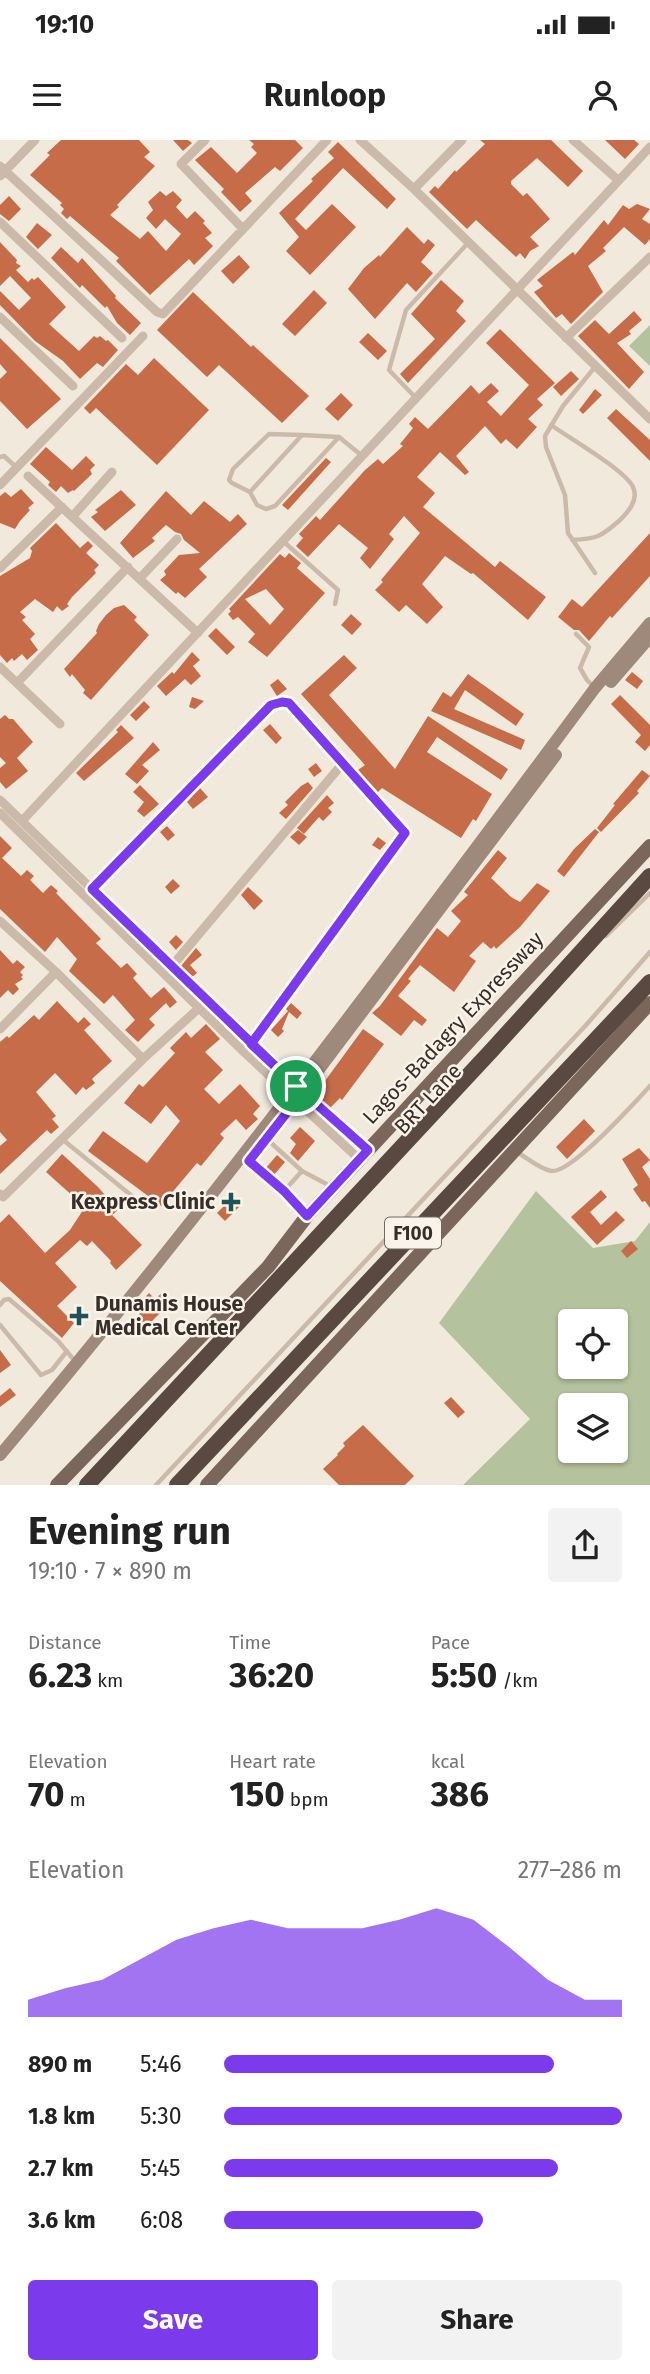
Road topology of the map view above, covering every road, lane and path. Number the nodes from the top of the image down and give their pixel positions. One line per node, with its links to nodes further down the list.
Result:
1 (35, 140): 8 (street)
2 (205, 140): 12 (street)
3 (327, 140): 12 (street)
4 (360, 140): 10 (street)
5 (462, 140): 10 (street)
6 (573, 140): 9 (street)
7 (650, 147): 9 (street)
8 (2, 171): 12 (street)
9 (618, 180): 15 (street)
10 (414, 190): 13 (street)
11 (0, 222): 18 (street)
12 (243, 229)
13 (468, 242): 15 (street); 22 (lane)
14 (650, 257): 19 (street)
15 (516, 288): 19 (street); 22 (street)
16 (0, 317): 21 (street)
17 (143, 336): 29 (street)
18 (122, 338)
19 (566, 338): 20 (street)
20 (595, 366): 23 (street); 24 (lane)
21 (73, 386)
22 (415, 397): 27 (street)
23 (650, 419)
24 (551, 425): 37 (lane); 37 (lane)
25 (302, 435): 26 (lane); 33 (lane); 33 (lane)
26 (339, 437): 27 (lane); 33 (lane)
27 (361, 455): 38 (street)
28 (0, 457): 29 (lane)
29 (16, 468): 32 (street)
30 (112, 472): 35 (street)
31 (29, 476): 34 (street)
32 (0, 485)
33 (250, 492)
34 (62, 507): 35 (street); 40 (street)
35 (73, 516): 39 (street)
36 (177, 539): 42 (street)
37 (572, 540): 41 (lane)
38 (283, 542): 43 (lane); 45 (street)
39 (128, 567): 42 (street); 49 (street)
40 (0, 568)
41 (595, 573)
42 (140, 578): 45 (street)
43 (335, 604)
44 (650, 623): 50 (main road)
45 (198, 633): 55 (street)
46 (576, 634): 50 (lane)
47 (650, 637): 73 (main road)
48 (0, 667): 49 (street)
49 (17, 683): 51 (street)
50 (595, 688): 73 (main road)
51 (60, 724)
52 (344, 763): 58 (street); 64 (street); 70 (street)
53 (0, 800): 55 (street)
54 (0, 813): 68 (street)
55 (22, 821): 58 (street)
56 (650, 846): 77 (main road, Lagos-Badagry Expressway)
57 (650, 876): 89 (highway, Lagos-Badagry Expressway)
58 (92, 889): 64 (street)
59 (650, 893): 61 (lane)
60 (0, 921): 65 (street)
61 (603, 939)
62 (594, 948): 94 (lane, BRT Lane)
63 (650, 952): 95 (lane)
64 (172, 966): 70 (street)
65 (56, 972): 69 (street); 71 (street)
66 (650, 982): 96 (highway, F100)
67 (650, 1003): 76 (main road)
68 (199, 1008): 71 (street); 73 (street)
69 (0, 1028)
70 (251, 1044): 73 (street)
71 (143, 1059): 74 (street)
72 (650, 1086): 76 (lane)
73 (296, 1094): 75 (main road); 77 (street); 88 (main road)
74 (61, 1139): 82 (lane); 83 (street)
75 (267, 1140): 78 (main road); 79 (lane)
76 (513, 1150): 97 (main road)
77 (364, 1155): 80 (main road, Lagos-Badagry Expressway)
78 (249, 1161): 81 (lane); 91 (main road)
79 (302, 1171): 80 (lane); 81 (lane)
80 (333, 1188): 84 (main road, Lagos-Badagry Expressway)
81 (284, 1191): 84 (lane)
82 (132, 1196)
83 (1, 1197)
84 (307, 1216): 92 (main road, Lagos-Badagry Expressway)
85 (0, 1305): 87 (lane)
86 (0, 1325): 87 (lane)
87 (67, 1351): 88 (lane)
88 (77, 1364): 90 (main road)
89 (147, 1421): 93 (highway); 94 (highway, Lagos-Badagry Expressway)
90 (0, 1455)
91 (0, 1466)
92 (57, 1485)
93 (80, 1485)
94 (89, 1485)
95 (156, 1485)
96 (178, 1485)
97 (207, 1485)

